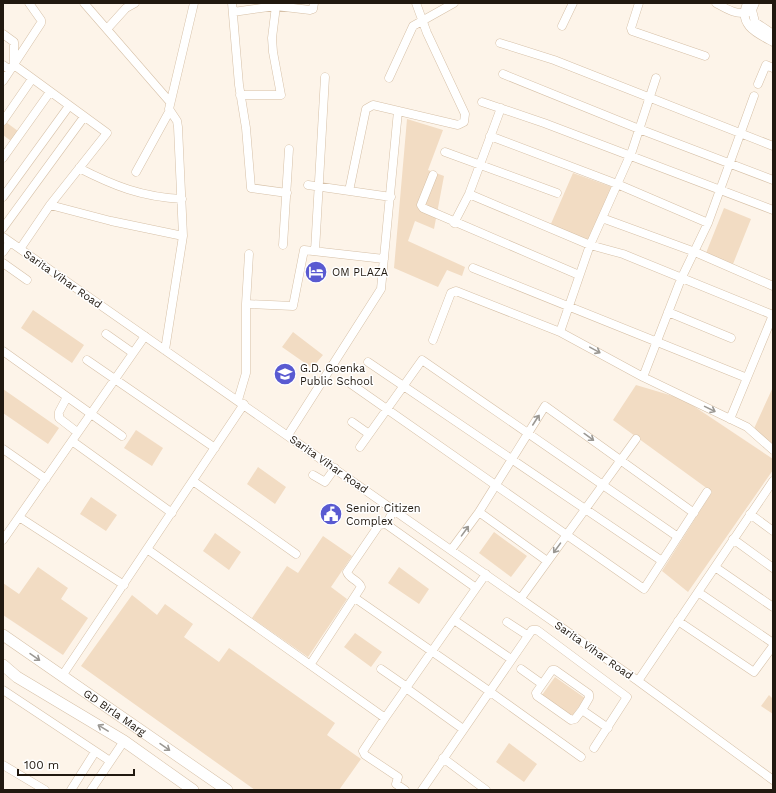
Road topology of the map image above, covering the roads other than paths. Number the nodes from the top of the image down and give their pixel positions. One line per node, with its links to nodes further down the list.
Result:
1 (29, 3): 26 (street)
2 (84, 3): 19 (street)
3 (135, 3): 19 (street)
4 (232, 3): 15 (street)
5 (314, 3): 13 (street)
6 (416, 3): 17 (street)
7 (454, 3): 17 (street)
8 (573, 3): 18 (street)
9 (639, 3): 24 (street)
10 (716, 3): 16 (street)
11 (747, 3): 16 (street)
12 (192, 4): 39 (street)
13 (276, 6): 15 (street); 36 (street)
14 (754, 6): 16 (street); 21 (street)
15 (233, 12): 36 (street)
16 (743, 14): 22 (street)
17 (423, 22): 30 (street); 43 (street)
18 (562, 26)
19 (107, 29): 39 (street)
20 (3, 34): 26 (street)
21 (773, 34)
22 (773, 42)
23 (500, 43): 38 (street)
24 (705, 56)
25 (3, 64): 26 (street)
26 (12, 68): 32 (street); 33 (street)
27 (773, 68): 34 (street)
28 (503, 74): 47 (street)
29 (325, 77): 63 (street)
30 (389, 78)
31 (656, 78): 38 (street)
32 (3, 80)
33 (32, 80): 35 (street); 46 (street)
34 (758, 84)
35 (50, 92): 41 (street); 54 (street)
36 (240, 96): 66 (street)
37 (754, 96): 48 (street)
38 (649, 98): 47 (street); 48 (street)
39 (170, 102): 44 (street)
40 (482, 102): 42 (street)
41 (69, 106): 45 (street); 69 (street)
42 (501, 108): 49 (street); 53 (street)
43 (398, 111): 65 (street); 70 (street)
44 (169, 112): 58 (street); 71 (street)
45 (84, 117): 57 (street); 77 (street)
46 (3, 121)
47 (638, 128): 53 (street); 55 (street)
48 (741, 133): 50 (street); 55 (street)
49 (490, 136): 56 (street); 61 (street)
50 (773, 146)
51 (289, 149): 66 (street)
52 (445, 152): 56 (street)
53 (629, 156): 61 (street); 64 (street)
54 (3, 158)
55 (730, 163): 60 (street); 64 (street)
56 (480, 165): 67 (street); 68 (street)
57 (79, 168): 71 (street); 72 (street)
58 (136, 172)
59 (433, 175): 75 (street)
60 (773, 180)
61 (617, 184): 74 (street); 76 (street)
62 (308, 185): 63 (street)
63 (320, 187): 65 (street); 83 (street)
64 (720, 189): 73 (street); 76 (street)
65 (349, 191): 70 (street)
66 (287, 193): 80 (street)
67 (557, 193)
68 (469, 194): 75 (street); 81 (street)
69 (3, 197)
70 (391, 197): 87 (street)
71 (182, 199): 78 (street)
72 (50, 205): 78 (street); 82 (street)
73 (773, 210)
74 (602, 218): 81 (street); 85 (street)
75 (454, 223): 90 (street)
76 (708, 223): 85 (street)
77 (3, 228)
78 (183, 236): 104 (street)
79 (6, 240): 82 (street, Sarita Vihar Road); 84 (street, Sarita Vihar Road)
80 (283, 245)
81 (590, 245): 90 (street); 91 (street)
82 (20, 249): 100 (street, Sarita Vihar Road)
83 (315, 251): 87 (street); 94 (street)
84 (3, 252)
85 (695, 252): 91 (street); 93 (street)
86 (249, 254): 94 (street)
87 (384, 259): 123 (street)
88 (3, 263): 92 (street)
89 (473, 268): 95 (street)
90 (579, 276): 95 (street)
91 (681, 279): 96 (street); 97 (street)
92 (27, 280)
93 (773, 286)
94 (246, 304): 115 (street)
95 (568, 306): 98 (street); 103 (street)
96 (668, 312): 101 (street); 103 (street)
97 (773, 315): 110 (street)
98 (560, 332): 102 (street); 109 (street, one-way to 109)
99 (106, 334): 106 (street)
100 (145, 336): 104 (street, Sarita Vihar Road); 106 (street)
101 (731, 338)
102 (433, 340)
103 (656, 341): 109 (street); 110 (street)
104 (165, 350): 115 (street, Sarita Vihar Road)
105 (3, 351): 114 (street)
106 (133, 353): 111 (street)
107 (88, 360): 111 (street)
108 (368, 362): 113 (street)
109 (643, 377): 118 (street, one-way to 118)
110 (747, 378): 118 (street)
111 (114, 379): 117 (street); 128 (street)
112 (351, 384): 116 (street)
113 (403, 386): 116 (street); 122 (street); 131 (street)
114 (67, 397): 117 (street); 120 (street)
115 (241, 402): 123 (street, Sarita Vihar Road); 128 (street)
116 (386, 409): 121 (street); 138 (street)
117 (90, 414): 120 (street); 124 (street)
118 (730, 419): 130 (street)
119 (352, 422): 121 (street)
120 (78, 432): 126 (street)
121 (369, 434): 127 (street)
122 (527, 434): 131 (street); 132 (street, one-way to 132); 139 (street)
123 (288, 435): 133 (street, Sarita Vihar Road)
124 (122, 436)
125 (636, 439): 132 (street)
126 (72, 441): 135 (street); 145 (street)
127 (360, 447)
128 (215, 448): 136 (street)
129 (3, 449): 135 (street)
130 (773, 450)
131 (511, 459): 138 (street); 141 (street)
132 (622, 460): 139 (street); 144 (street)
133 (335, 468): 134 (street); 142 (street, Sarita Vihar Road)
134 (313, 475)
135 (46, 479): 147 (street)
136 (193, 481): 145 (street); 156 (street)
137 (773, 481): 146 (street)
138 (496, 485): 143 (street); 150 (street)
139 (603, 485): 141 (street); 151 (street)
140 (707, 492): 144 (street)
141 (586, 509): 150 (street); 157 (street)
142 (394, 510): 148 (street); 155 (street, Sarita Vihar Road)
143 (479, 512): 155 (street, one-way to 143); 158 (street)
144 (694, 512): 151 (street)
145 (172, 513): 154 (street)
146 (750, 514): 149 (street); 152 (street)
147 (19, 517): 153 (street); 162 (street)
148 (386, 524): 163 (street); 165 (street)
149 (773, 531)
150 (567, 535): 157 (street); 158 (street, one-way to 158)
151 (678, 536): 157 (street)
152 (733, 539): 159 (street); 160 (street)
153 (3, 540)
154 (147, 549): 162 (street); 177 (street)
155 (451, 550): 161 (street, Sarita Vihar Road)
156 (296, 554)
157 (662, 561)
158 (547, 562): 166 (street)
159 (715, 567): 164 (street); 167 (street)
160 (773, 568)
161 (486, 574): 163 (street); 166 (street, Sarita Vihar Road)
162 (124, 585): 181 (street)
163 (476, 588): 168 (street)
164 (698, 592): 170 (street); 173 (street)
165 (355, 598): 174 (street); 177 (street)
166 (521, 598): 183 (street, Sarita Vihar Road)
167 (773, 607)
168 (454, 620): 174 (street); 175 (street)
169 (507, 622): 172 (street)
170 (678, 622): 173 (street); 183 (street)
171 (3, 635): 181 (main road, GD Birla Marg, one-way to 181)
172 (527, 635): 175 (street); 191 (street)
173 (773, 645)
174 (432, 652): 185 (street); 187 (street)
175 (511, 659): 187 (street)
176 (3, 665): 182 (main road, GD Birla Marg)
177 (310, 665): 189 (street)
178 (381, 669): 185 (street)
179 (521, 669): 184 (street)
180 (3, 670): 182 (street)
181 (62, 676): 199 (main road, GD Birla Marg, one-way to 199)
182 (18, 677): 192 (main road, GD Birla Marg, one-way to 182)
183 (638, 681): 200 (street, Sarita Vihar Road)
184 (542, 684): 188 (street); 188 (street)
185 (406, 688): 189 (street); 190 (street)
186 (3, 690): 194 (street)
187 (490, 690): 190 (street); 195 (street)
188 (582, 710): 191 (street)
189 (385, 718): 207 (street)
190 (463, 728): 196 (street)
191 (608, 728): 193 (street)
192 (124, 741): 197 (street); 204 (main road, GD Birla Marg)
193 (594, 748)
194 (95, 752): 197 (street); 202 (street)
195 (581, 756)
196 (443, 758): 208 (street); 209 (street)
197 (110, 761): 203 (street)
198 (3, 765): 201 (street)
199 (205, 774): 205 (main road); 206 (main road, GD Birla Marg)
200 (773, 780)
201 (45, 790)
202 (71, 790)
203 (91, 790)
204 (193, 790)
205 (216, 790)
206 (227, 790)
207 (405, 790)
208 (422, 790)
209 (486, 790)

